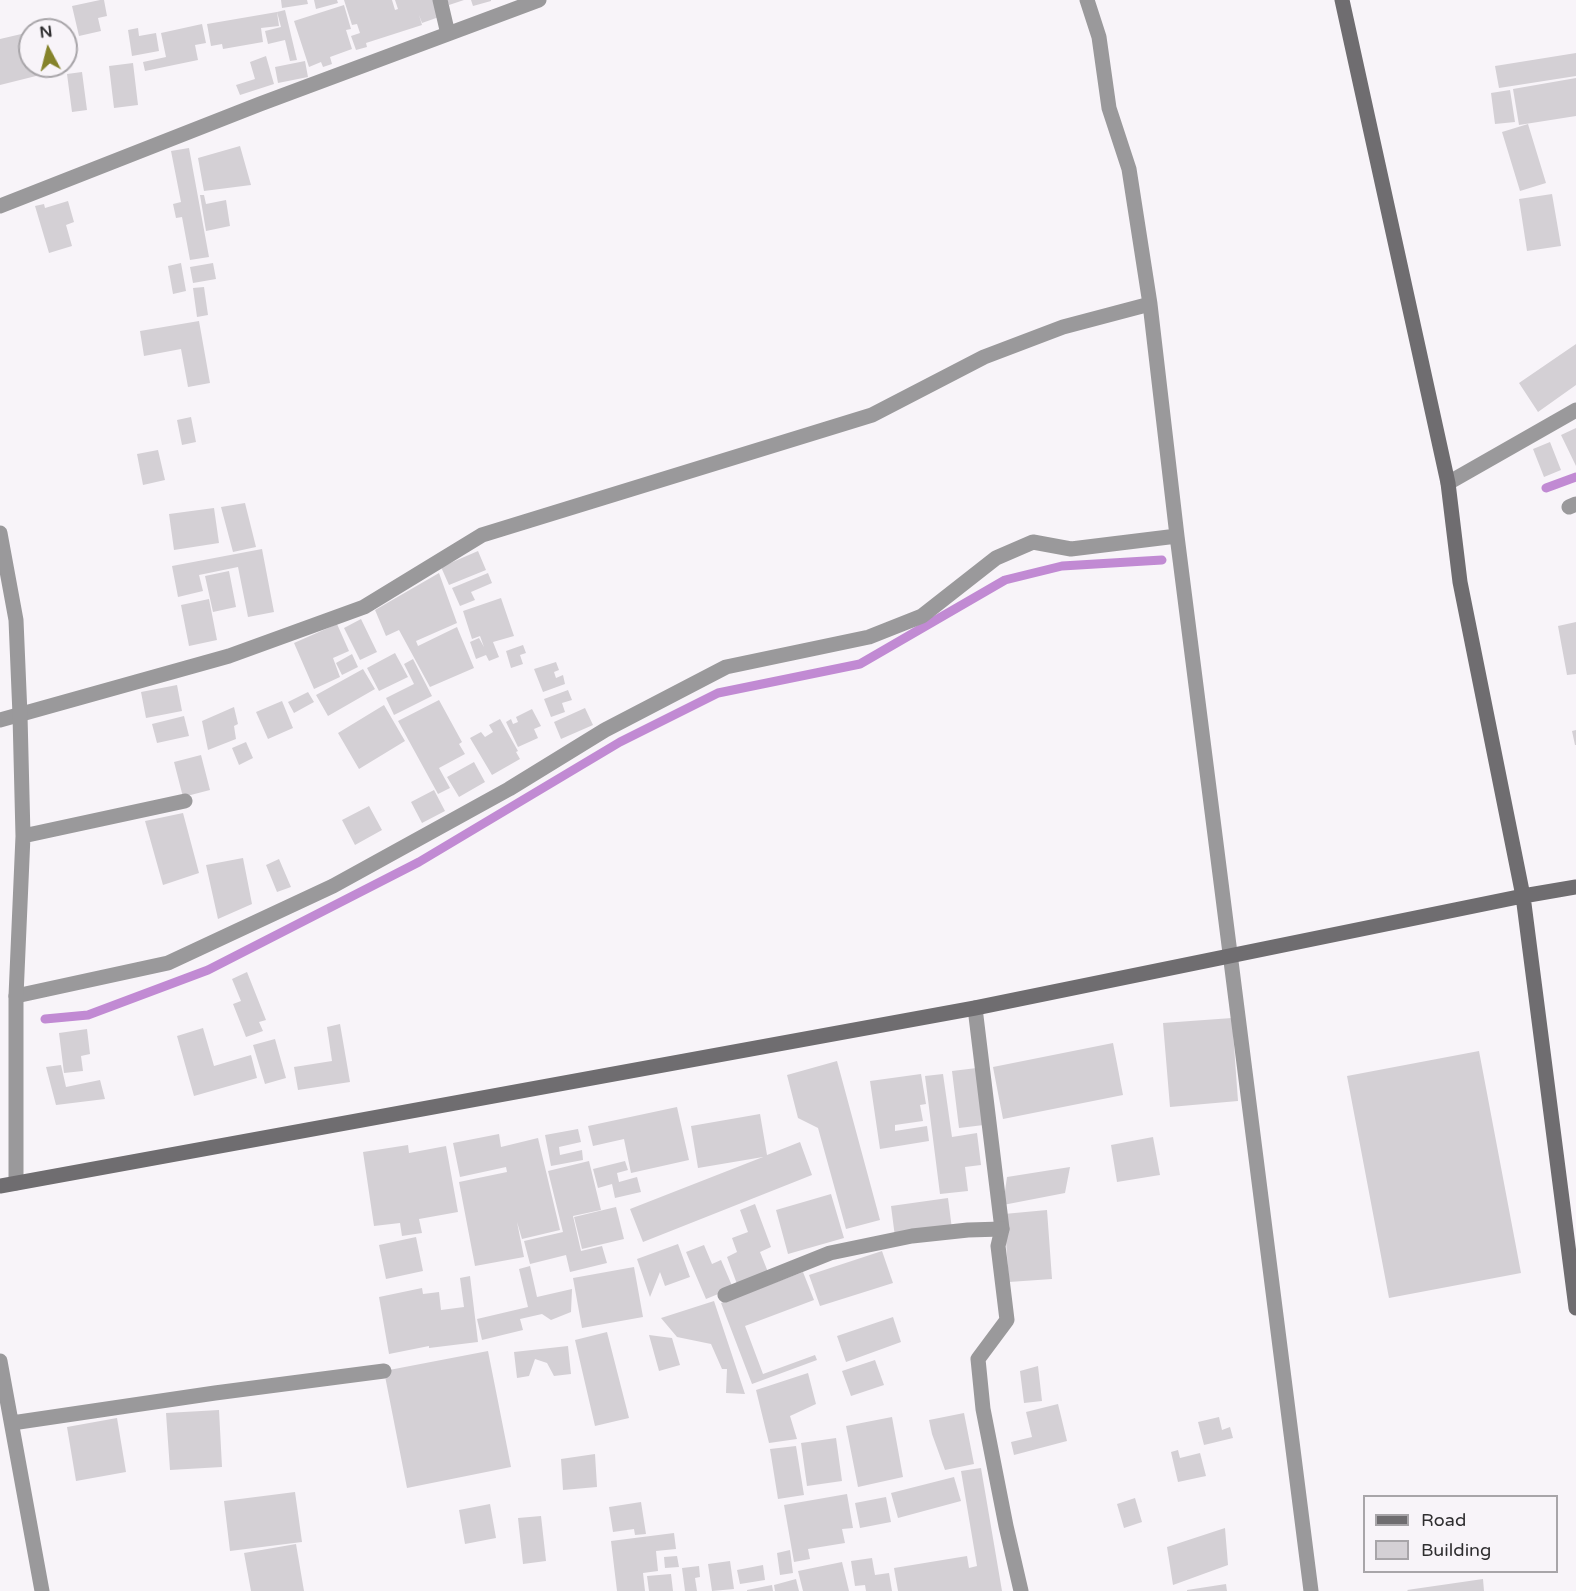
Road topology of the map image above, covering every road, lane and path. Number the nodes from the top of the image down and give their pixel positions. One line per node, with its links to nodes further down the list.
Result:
1 (440, 0): 5 (street)
2 (538, 0): 5 (street)
3 (1087, 0): 7 (street)
4 (1342, 0): 9 (main road)
5 (448, 34): 6 (street)
6 (0, 206)
7 (1150, 304): 11 (street); 12 (street)
8 (1576, 410): 9 (street)
9 (1448, 483): 17 (main road)
10 (0, 533): 12 (street)
11 (1177, 536): 18 (street); 19 (street)
12 (20, 714): 13 (street); 15 (street)
13 (0, 720)
14 (185, 801): 15 (street)
15 (23, 836): 19 (street)
16 (1576, 886): 17 (main road)
17 (1523, 896): 18 (main road); 25 (main road)
18 (1231, 956): 20 (main road); 31 (street)
19 (16, 996): 21 (street)
20 (975, 1008): 21 (main road); 23 (street)
21 (16, 1183): 22 (main road)
22 (0, 1186)
23 (1002, 1229): 24 (street); 30 (street)
24 (725, 1295)
25 (1576, 1308)
26 (0, 1360): 28 (street)
27 (384, 1371): 28 (street)
28 (12, 1423): 29 (street)
29 (42, 1591)
30 (1021, 1591)
31 (1311, 1591)

